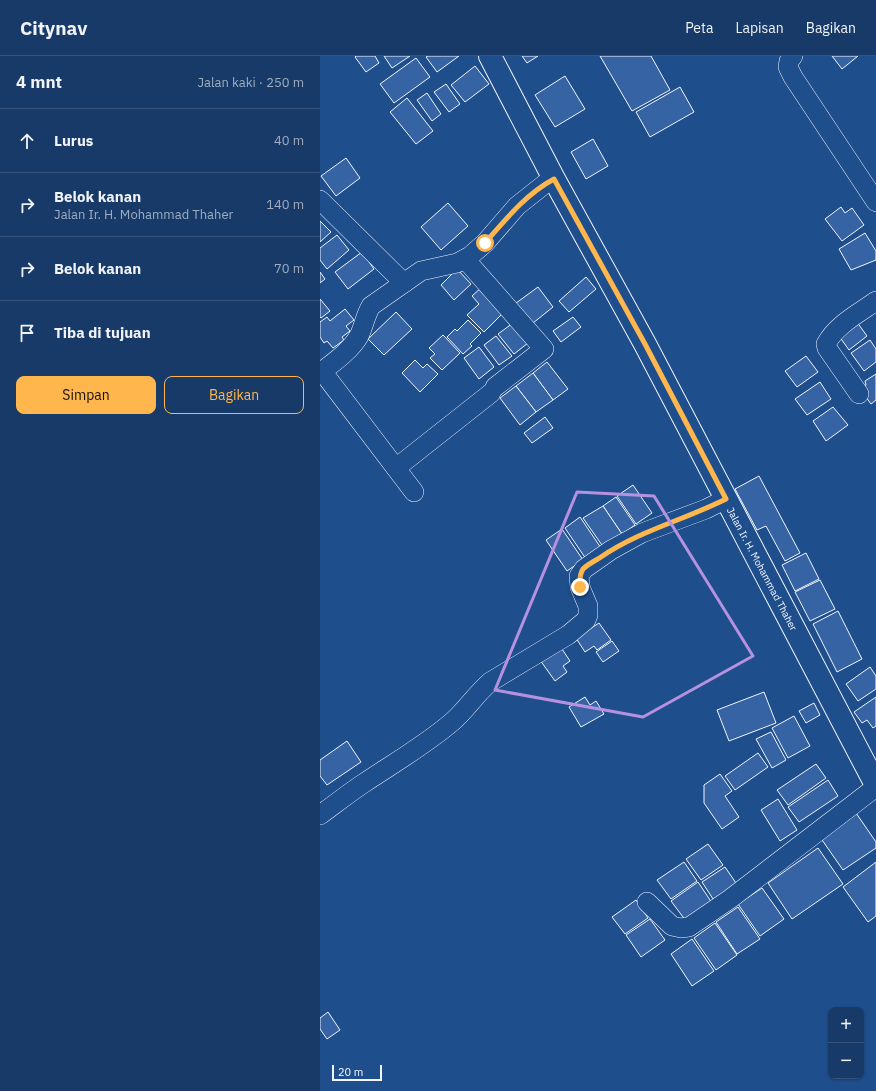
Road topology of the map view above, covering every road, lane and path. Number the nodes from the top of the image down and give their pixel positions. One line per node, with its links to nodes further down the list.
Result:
1 (490, 56): 3 (main road, Jalan Ir. H. Mohammad Thaher)
2 (793, 56): 5 (street)
3 (554, 179): 6 (street); 13 (main road, Jalan Ir. H. Mohammad Thaher)
4 (320, 200): 7 (street)
5 (876, 202)
6 (464, 259): 7 (street); 11 (street)
7 (404, 283): 9 (street)
8 (876, 301): 10 (street)
9 (322, 367): 11 (street)
10 (859, 394)
11 (396, 468): 12 (street)
12 (414, 492)
13 (726, 499): 14 (main road, Jalan Ir. H. Mohammad Thaher); 15 (street)
14 (876, 786): 16 (street)
15 (320, 815)
16 (647, 902)

